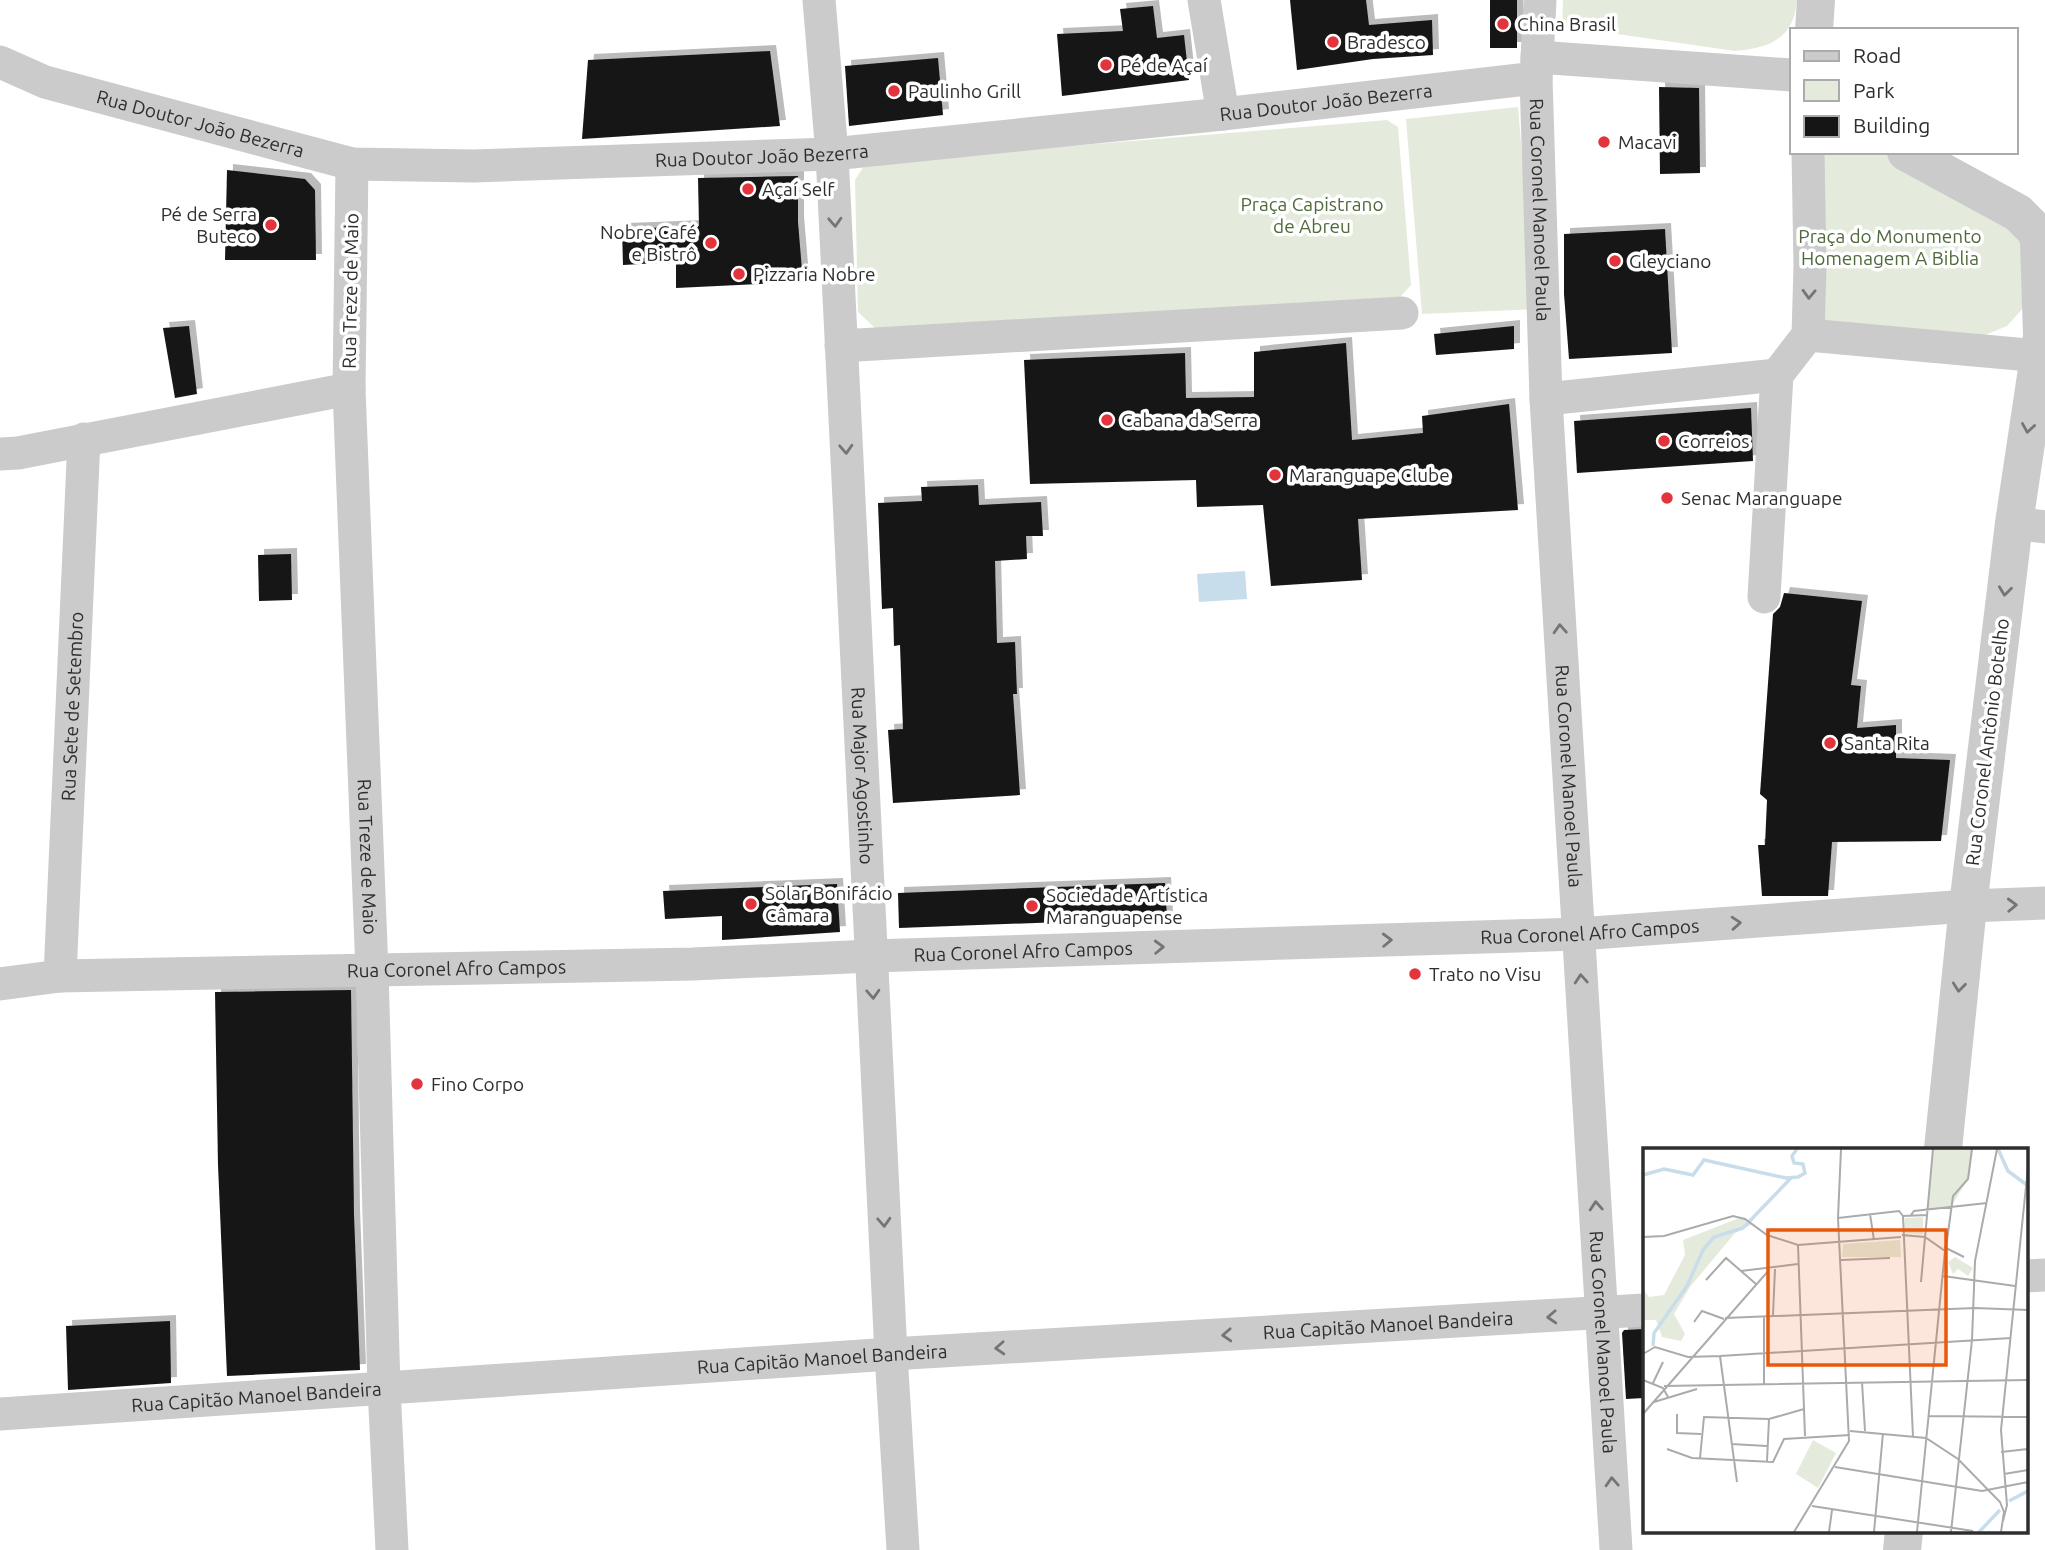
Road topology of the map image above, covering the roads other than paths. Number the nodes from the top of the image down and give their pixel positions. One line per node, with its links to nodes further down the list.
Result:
1 (819, 0): 10 (street, Rua Major Agostinho)
2 (1204, 0): 9 (street)
3 (1540, 0): 7 (street, Rua Coronel Manoel Paula)
4 (1816, 0): 5 (street)
5 (1814, 28)
6 (0, 62): 14 (street, Rua Doutor João Bezerra)
7 (1537, 68): 8 (street, Rua Doutor João Bezerra); 9 (street, Rua Doutor João Bezerra); 22 (street, Rua Coronel Manoel Paula)
8 (1790, 75)
9 (1223, 114): 10 (street, Rua Doutor João Bezerra)
10 (832, 154): 14 (street, Rua Doutor João Bezerra); 19 (street, Rua Major Agostinho, one-way to 19)
11 (1808, 154): 17 (street, one-way to 17)
12 (1910, 154): 18 (street, Rua Coronel Antônio Botelho)
13 (1930, 154): 15 (street)
14 (352, 164): 21 (street, Rua Treze de Maio)
15 (2045, 200)
16 (1402, 313): 19 (street)
17 (1808, 335): 18 (street); 20 (street)
18 (2042, 341): 25 (street, Rua Coronel Antônio Botelho, one-way to 25)
19 (841, 346): 30 (street, Rua Major Agostinho, one-way to 30)
20 (1777, 375): 22 (street); 26 (street)
21 (349, 389): 23 (street); 31 (street, Rua Treze de Maio)
22 (1546, 399): 29 (street, Rua Coronel Manoel Paula, one-way to 22)
23 (84, 439): 24 (street); 32 (street, Rua Sete de Setembro)
24 (6, 460)
25 (2029, 525): 28 (street, Rua Coronel Antônio Botelho, one-way to 28)
26 (1764, 597)
27 (2045, 903): 28 (street, Rua Coronel Afro Campos, one-way to 27)
28 (1968, 906): 29 (street, Rua Coronel Afro Campos, one-way to 28); 34 (street, Rua Coronel Antônio Botelho, one-way to 34)
29 (1578, 934): 30 (street, Rua Coronel Afro Campos, one-way to 29); 36 (street, Rua Coronel Manoel Paula, one-way to 29)
30 (871, 956): 31 (street, Rua Coronel Afro Campos); 37 (street, Rua Major Agostinho, one-way to 37)
31 (372, 971): 32 (street, Rua Coronel Afro Campos); 38 (street, Rua Treze de Maio)
32 (60, 976): 33 (street, Rua Coronel Afro Campos)
33 (0, 984)
34 (1943, 1148)
35 (1643, 1310): 36 (street, Rua Capitão Manoel Bandeira)
36 (1603, 1314): 37 (street, Rua Capitão Manoel Bandeira, one-way to 37); 43 (street, Rua Coronel Manoel Paula, one-way to 36)
37 (891, 1354): 38 (street, Rua Capitão Manoel Bandeira); 42 (street, Rua Major Agostinho)
38 (384, 1388): 39 (street, Rua Capitão Manoel Bandeira); 41 (street, Rua Treze de Maio)
39 (0, 1415)
40 (1904, 1532): 44 (street)
41 (392, 1550)
42 (904, 1550)
43 (1616, 1550)
44 (1902, 1550)

